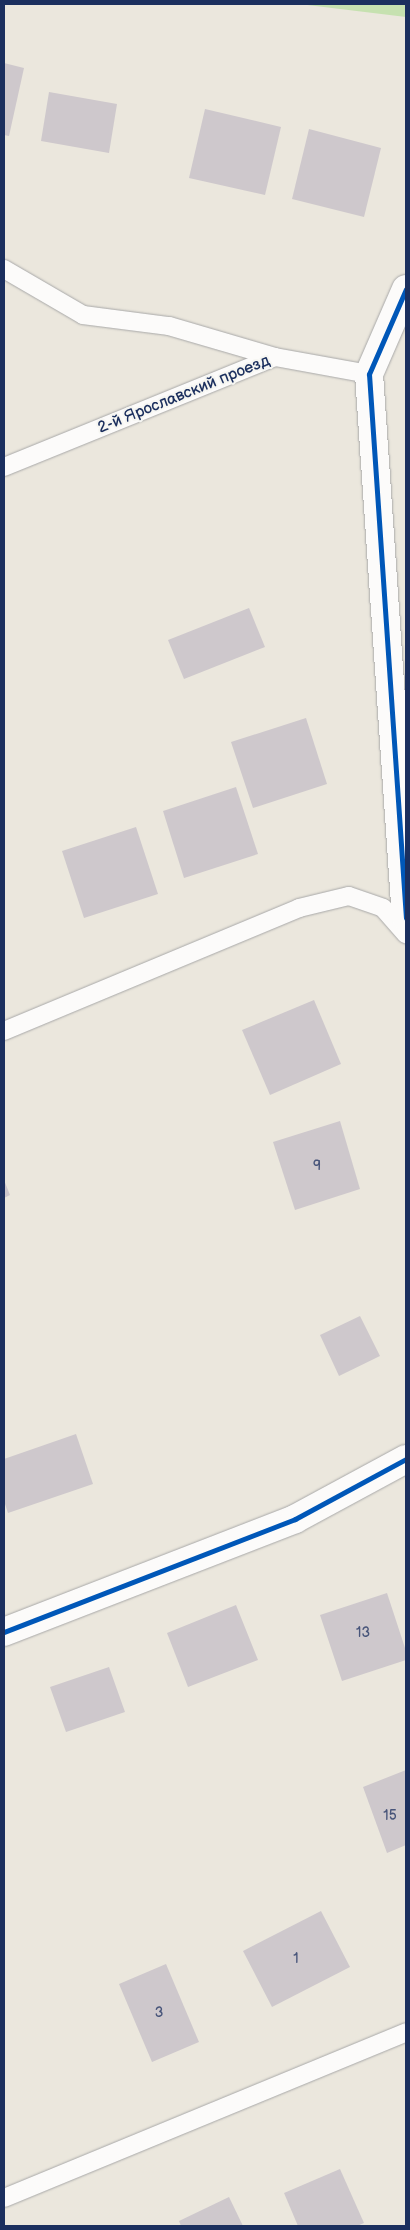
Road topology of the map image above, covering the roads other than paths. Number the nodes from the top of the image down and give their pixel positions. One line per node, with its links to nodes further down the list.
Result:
1 (4, 269): 3 (lane)
2 (406, 289): 4 (street)
3 (275, 358): 4 (lane, 2-й Ярославский проезд); 5 (lane, 2-й Ярославский проезд)
4 (370, 374): 6 (street)
5 (4, 466)
6 (406, 918)
7 (406, 934): 8 (lane)
8 (4, 1031)
9 (406, 1459): 10 (street)
10 (4, 1632)
11 (406, 2032): 12 (lane)
12 (4, 2198)

